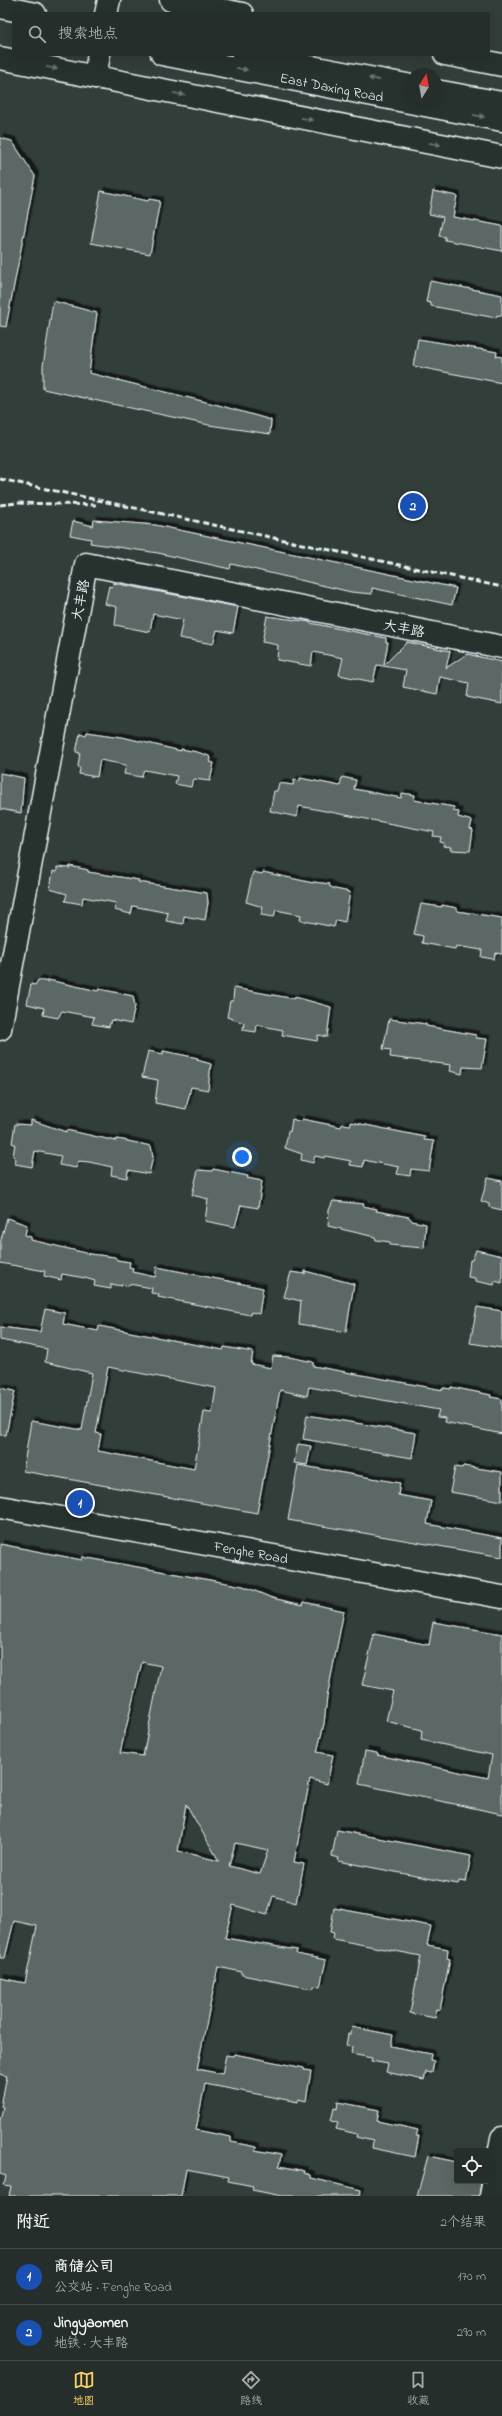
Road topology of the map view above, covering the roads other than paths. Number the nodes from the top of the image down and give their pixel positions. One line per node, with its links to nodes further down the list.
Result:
1 (108, 0): 5 (main road)
2 (171, 0): 6 (main road)
3 (0, 7): 4 (main road)
4 (25, 12)
5 (106, 12)
6 (232, 12)
7 (0, 22): 8 (main road)
8 (12, 25)
9 (99, 56): 15 (main road)
10 (172, 56): 19 (main road, East Daxing Road, one-way to 19)
11 (254, 56): 16 (main road, East Daxing Road, one-way to 11)
12 (455, 56): 14 (main road)
13 (0, 58): 15 (main road, one-way to 15)
14 (502, 65)
15 (95, 77): 20 (main road, one-way to 20)
16 (406, 85)
17 (442, 91): 18 (main road)
18 (502, 103)
19 (502, 120)
20 (502, 157)
21 (502, 647): 22 (main road, 大丰路)
22 (0, 1029)
23 (0, 1507): 24 (main road, Fenghe Road)
24 (502, 1597)
25 (502, 2138): 26 (main road)
26 (491, 2196)

